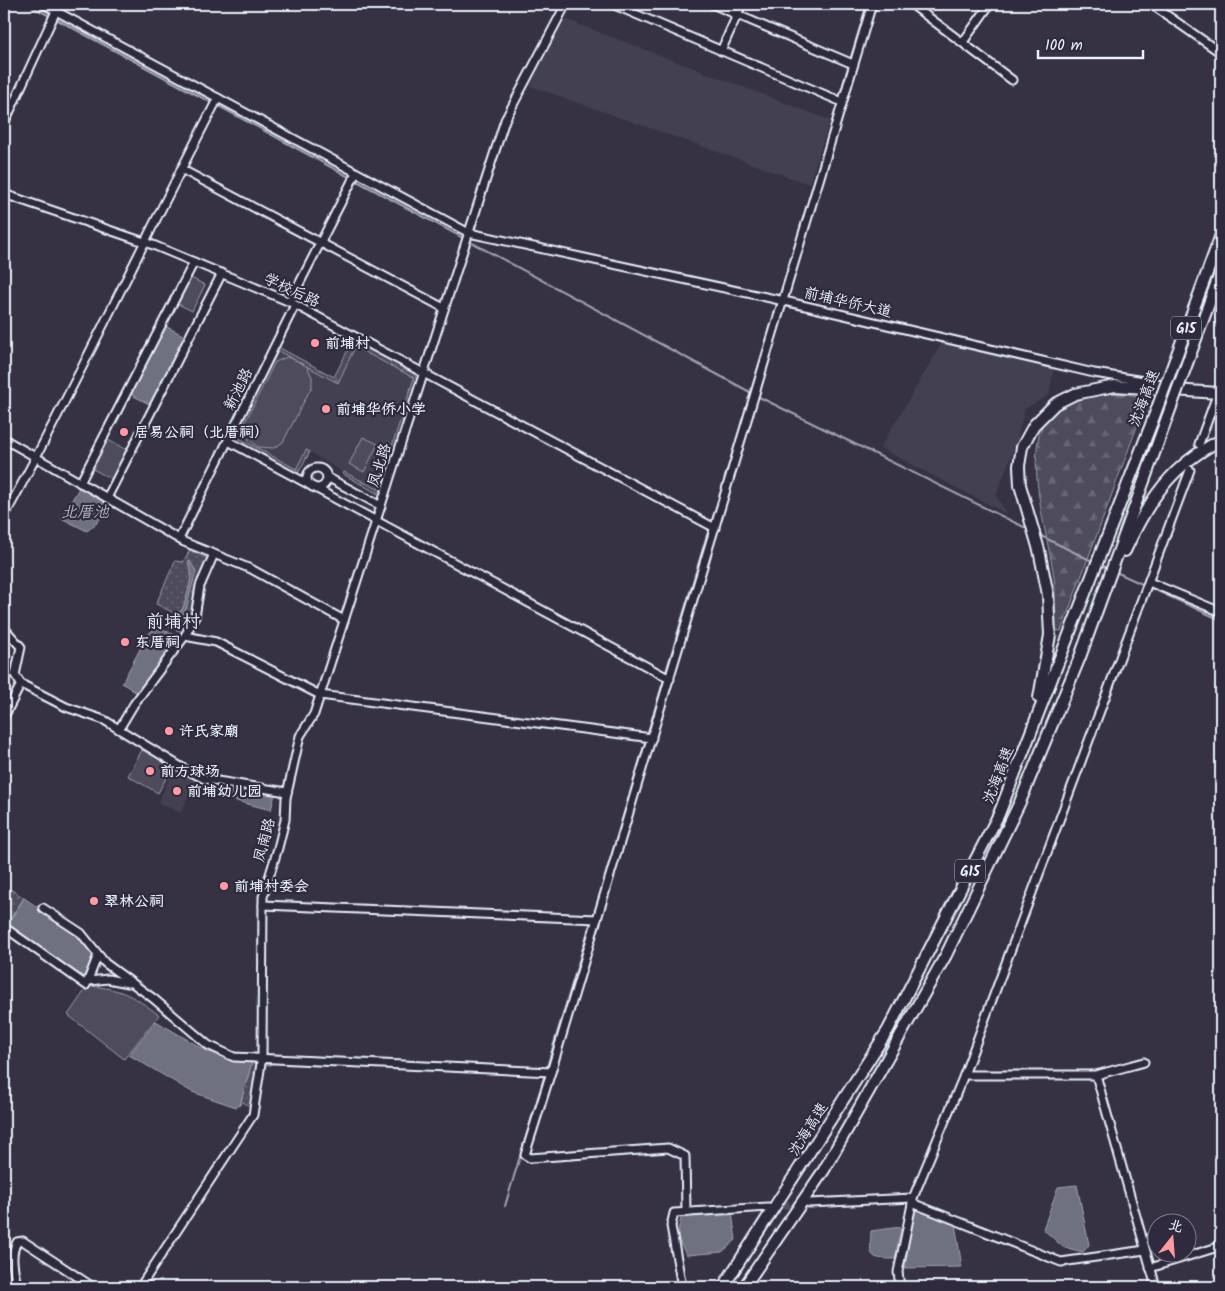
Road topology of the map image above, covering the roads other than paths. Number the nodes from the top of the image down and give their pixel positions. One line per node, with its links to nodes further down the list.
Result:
1 (43, 4): 10 (street, 前埔华侨大道)
2 (566, 4): 24 (street, 凤北路)
3 (612, 4): 13 (street)
4 (712, 4): 11 (street)
5 (742, 4): 11 (street)
6 (872, 4): 15 (street)
7 (912, 4): 12 (street)
8 (990, 4): 12 (street)
9 (1151, 4): 14 (street)
10 (56, 11): 18 (street, 前埔华侨大道); 19 (street)
11 (737, 14): 13 (street); 15 (street)
12 (963, 42): 16 (street)
13 (721, 50): 17 (street)
14 (1221, 53)
15 (851, 63): 17 (street)
16 (1012, 80)
17 (839, 101): 30 (street)
18 (215, 102): 20 (street); 21 (street, 前埔华侨大道)
19 (4, 124)
20 (181, 169): 25 (street); 26 (street)
21 (354, 177): 24 (street, 前埔华侨大道); 26 (street, 新池路)
22 (4, 194): 25 (street, 学校后路)
23 (1221, 235): 61 (highway, 沈海高速 / G15, bridge)
24 (467, 237): 30 (street, 前埔华侨大道); 32 (street, 凤北路)
25 (143, 241): 27 (street, 学校后路); 39 (street)
26 (321, 242): 31 (street, 新池路); 32 (street)
27 (194, 262): 29 (street, 学校后路); 42 (street)
28 (1221, 272): 52 (highway, 沈海高速 / G15, bridge)
29 (222, 274): 31 (street, 学校后路); 44 (street)
30 (780, 300): 34 (street, 前埔华侨大道); 48 (street)
31 (293, 304): 33 (street, 学校后路); 37 (street, 新池路)
32 (444, 308): 33 (street, 凤北路)
33 (423, 374): 45 (street, 凤北路); 48 (street, 学校后路)
34 (1220, 390): 38 (street); 61 (highway)
35 (4, 439): 39 (street)
36 (1221, 440): 52 (highway)
37 (228, 441): 43 (street); 49 (street, 新池路)
38 (1199, 444)
39 (36, 458): 42 (street); 46 (street)
40 (1190, 470): 51 (street)
41 (327, 476): 43 (street); 43 (street); 45 (street)
42 (80, 483): 44 (street)
43 (313, 487): 47 (street)
44 (107, 498): 49 (street)
45 (380, 506): 47 (street, 凤北路)
46 (4, 518)
47 (376, 520): 54 (street, 凤北路); 57 (street)
48 (712, 526): 57 (street)
49 (179, 539): 50 (street)
50 (214, 554): 54 (street); 56 (street)
51 (1148, 586): 53 (street); 75 (street)
52 (1097, 610): 89 (highway, 沈海高速 / G15)
53 (1221, 612)
54 (344, 620): 59 (street, 凤北路)
55 (4, 628): 58 (street)
56 (185, 636): 59 (street); 62 (street)
57 (666, 677): 63 (street)
58 (20, 684): 60 (street); 62 (street)
59 (320, 696): 63 (street); 64 (street, 凤南路)
60 (4, 717)
61 (1034, 725): 88 (highway, 沈海高速 / G15)
62 (119, 729): 64 (street)
63 (648, 738): 67 (street)
64 (287, 792): 65 (street, 凤南路)
65 (263, 905): 67 (street); 72 (street, 凤南路)
66 (43, 908): 69 (street)
67 (594, 919): 74 (street)
68 (4, 927): 69 (street)
69 (98, 955): 71 (street)
70 (89, 981): 71 (street)
71 (136, 986): 72 (street)
72 (262, 1057): 74 (street); 86 (street, 凤南路)
73 (1144, 1062): 76 (street)
74 (547, 1072): 80 (street)
75 (964, 1075): 76 (street); 77 (street)
76 (1096, 1075): 82 (street)
77 (913, 1201): 78 (street); 82 (street); 90 (street)
78 (809, 1203)
79 (768, 1207): 80 (street)
80 (686, 1211): 87 (street)
81 (1221, 1246): 83 (street)
82 (1145, 1250): 83 (street)
83 (1150, 1268): 91 (street)
84 (18, 1287): 85 (street)
85 (93, 1287)
86 (140, 1287)
87 (682, 1287)
88 (723, 1287)
89 (744, 1287)
90 (900, 1287)
91 (1156, 1287)

